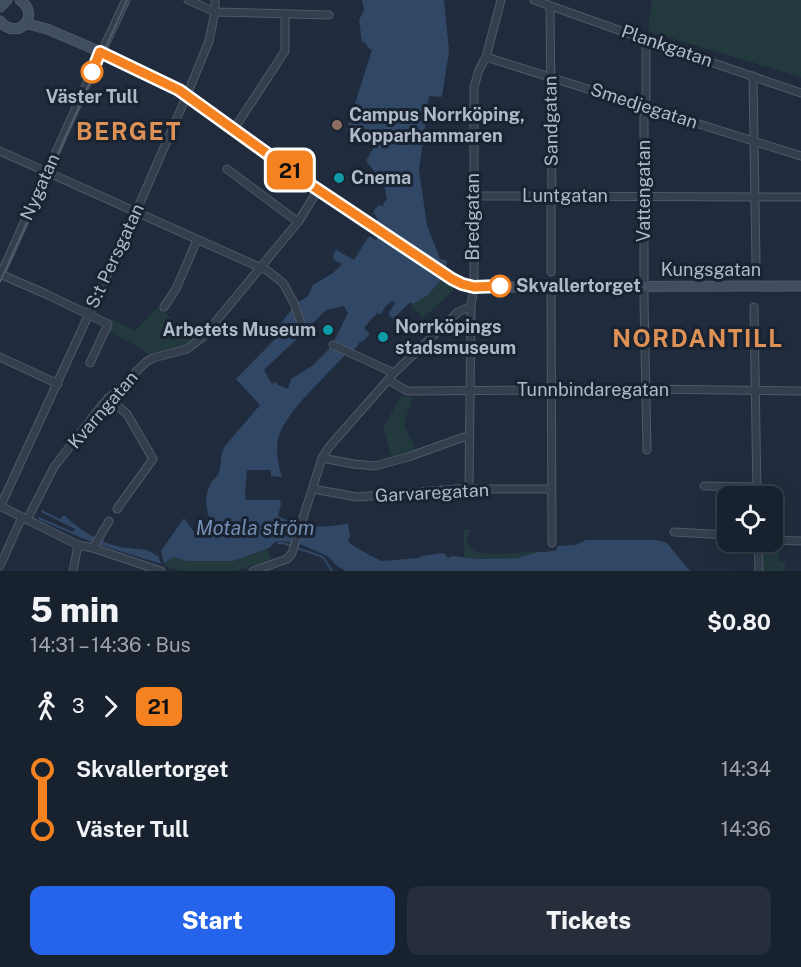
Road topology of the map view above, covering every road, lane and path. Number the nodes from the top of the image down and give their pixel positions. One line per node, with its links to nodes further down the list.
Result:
1 (126, 0): 18 (street, Nygatan)
2 (189, 0): 8 (street)
3 (216, 0): 8 (street, S:t Persgatan)
4 (501, 0): 19 (street, Bredgatan)
5 (534, 0): 7 (street, Plankgatan)
6 (24, 1): 10 (main road)
7 (550, 6): 17 (street, Plankgatan); 20 (street, Sandgatan)
8 (215, 12): 9 (street); 23 (street, S:t Persgatan)
9 (285, 14): 11 (street); 25 (street)
10 (29, 15): 13 (main road); 15 (main road, Kungsgatan)
11 (329, 15)
12 (0, 21): 14 (main road)
13 (24, 25): 14 (main road); 15 (main road, Kungsgatan)
14 (11, 29): 16 (main road)
15 (47, 29): 18 (main road, Kungsgatan)
16 (0, 33)
17 (648, 40): 21 (street, Plankgatan); 24 (street, Vattengatan)
18 (100, 52): 23 (main road, Kungsgatan); 30 (street, Nygatan)
19 (486, 57): 20 (street, Smedjegatan); 32 (street, Bredgatan)
20 (550, 76): 24 (street, Smedjegatan); 33 (street, Sandgatan)
21 (753, 76): 22 (street, Plankgatan); 26 (street)
22 (801, 93)
23 (187, 95): 25 (main road, Kungsgatan); 37 (street, S:t Persgatan)
24 (645, 106): 26 (street, Smedjegatan); 34 (street, Vattengatan)
25 (234, 129): 31 (main road, Kungsgatan)
26 (754, 141): 28 (street, Smedjegatan); 35 (street)
27 (0, 151): 30 (street)
28 (801, 156)
29 (227, 169): 38 (street)
30 (46, 172): 37 (street); 43 (street, Nygatan)
31 (318, 190): 38 (street, Kvarngatan); 44 (main road, Kungsgatan)
32 (473, 196): 33 (street, Luntgatan); 48 (street, Bredgatan)
33 (552, 196): 34 (street, Luntgatan); 42 (street, Sandgatan)
34 (645, 196): 35 (street, Luntgatan); 46 (street, Vattengatan)
35 (756, 197): 36 (street, Luntgatan); 40 (street)
36 (801, 197)
37 (136, 212): 39 (street); 53 (street, S:t Persgatan)
38 (298, 222): 41 (street, Kvarngatan)
39 (197, 240): 41 (street); 51 (street)
40 (756, 264)
41 (261, 268): 54 (street); 66 (street, Kvarngatan)
42 (551, 272)
43 (0, 275): 53 (street)
44 (452, 279): 48 (street, Kungsgatan)
45 (496, 286): 48 (street, Kungsgatan); 49 (main road, Kungsgatan)
46 (644, 286): 47 (main road, Kungsgatan); 49 (main road, Kungsgatan); 61 (street, Vattengatan)
47 (801, 286)
48 (474, 287): 50 (street, Bredgatan)
49 (551, 287): 62 (street)
50 (471, 306): 58 (street); 65 (street, Bredgatan)
51 (164, 307)
52 (754, 307): 63 (street)
53 (89, 314): 57 (street); 60 (street, S:t Persgatan)
54 (304, 332)
55 (333, 345): 58 (street)
56 (0, 357): 60 (street)
57 (90, 363)
58 (394, 373): 59 (street)
59 (389, 380): 65 (street, Tunnbindaregatan); 69 (street)
60 (58, 384): 76 (street, S:t Persgatan)
61 (645, 389): 62 (street, Tunnbindaregatan); 63 (street, Tunnbindaregatan); 68 (street, Vattengatan)
62 (552, 390): 65 (street, Tunnbindaregatan); 75 (street)
63 (755, 391): 64 (street, Tunnbindaregatan); 72 (street)
64 (801, 391)
65 (471, 392): 67 (street, Bredgatan)
66 (108, 398): 77 (street); 78 (street, Kvarngatan)
67 (470, 436): 69 (street); 73 (street, Bredgatan)
68 (647, 450)
69 (322, 458): 74 (street)
70 (704, 486): 71 (street)
71 (717, 486)
72 (757, 486)
73 (469, 488): 74 (street, Garvaregatan); 75 (street, Garvaregatan)
74 (313, 489): 91 (street)
75 (551, 489): 85 (street)
76 (0, 506): 78 (street)
77 (117, 509)
78 (24, 518): 86 (street); 88 (street, Kvarngatan)
79 (109, 521): 84 (street)
80 (674, 532): 81 (street)
81 (717, 534)
82 (783, 540): 83 (street)
83 (801, 541)
84 (95, 543): 86 (street); 90 (street)
85 (552, 543)
86 (78, 545): 89 (street)
87 (758, 552): 92 (street)
88 (0, 566)
89 (73, 571)
90 (160, 571)
91 (253, 571)
92 (759, 571)

